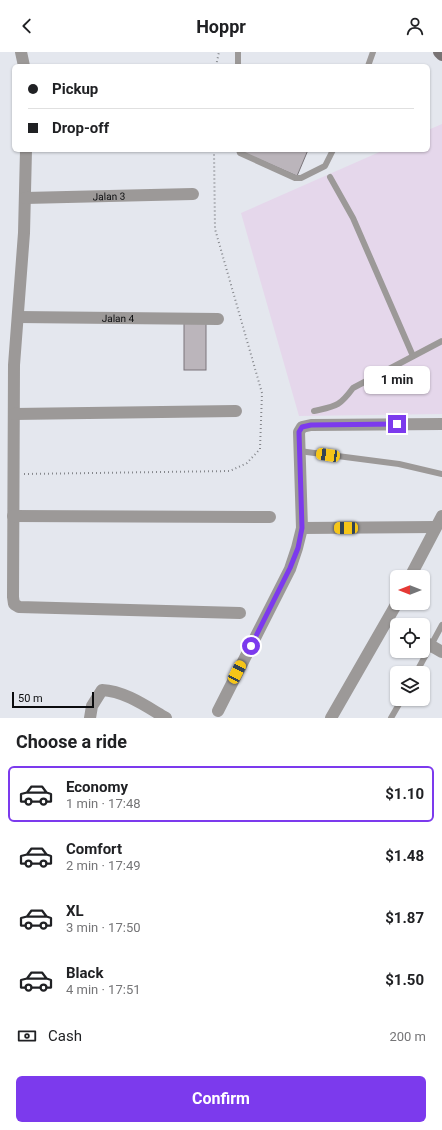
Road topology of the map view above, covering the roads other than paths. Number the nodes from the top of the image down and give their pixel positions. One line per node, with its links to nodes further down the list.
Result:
1 (21, 52): 6 (street)
2 (238, 52): 7 (lane)
3 (373, 52): 8 (lane)
4 (439, 52): 5 (street)
5 (442, 55)
6 (24, 64)
7 (238, 64)
8 (369, 64)
9 (26, 152): 14 (street)
10 (240, 152): 11 (lane)
11 (332, 152)
12 (330, 177): 18 (lane)
13 (193, 194): 14 (street, Jalan 3)
14 (25, 198): 15 (street)
15 (18, 317): 16 (street, Jalan 4); 21 (street)
16 (218, 319)
17 (442, 341): 18 (lane)
18 (412, 356): 20 (lane)
19 (236, 411): 21 (street)
20 (314, 411)
21 (14, 414): 25 (street)
22 (442, 424): 23 (street)
23 (299, 451): 24 (lane); 29 (street)
24 (442, 474)
25 (13, 516): 27 (street); 31 (street)
26 (442, 516): 28 (street)
27 (270, 517)
28 (435, 527): 29 (street); 30 (street)
29 (302, 528): 38 (street)
30 (414, 570)
31 (240, 613)
32 (442, 625): 34 (lane)
33 (390, 628): 41 (street)
34 (430, 639)
35 (430, 645): 36 (street)
36 (442, 652)
37 (398, 706): 42 (lane)
38 (218, 712)
39 (90, 718): 40 (street)
40 (166, 718)
41 (331, 718)
42 (391, 718)

